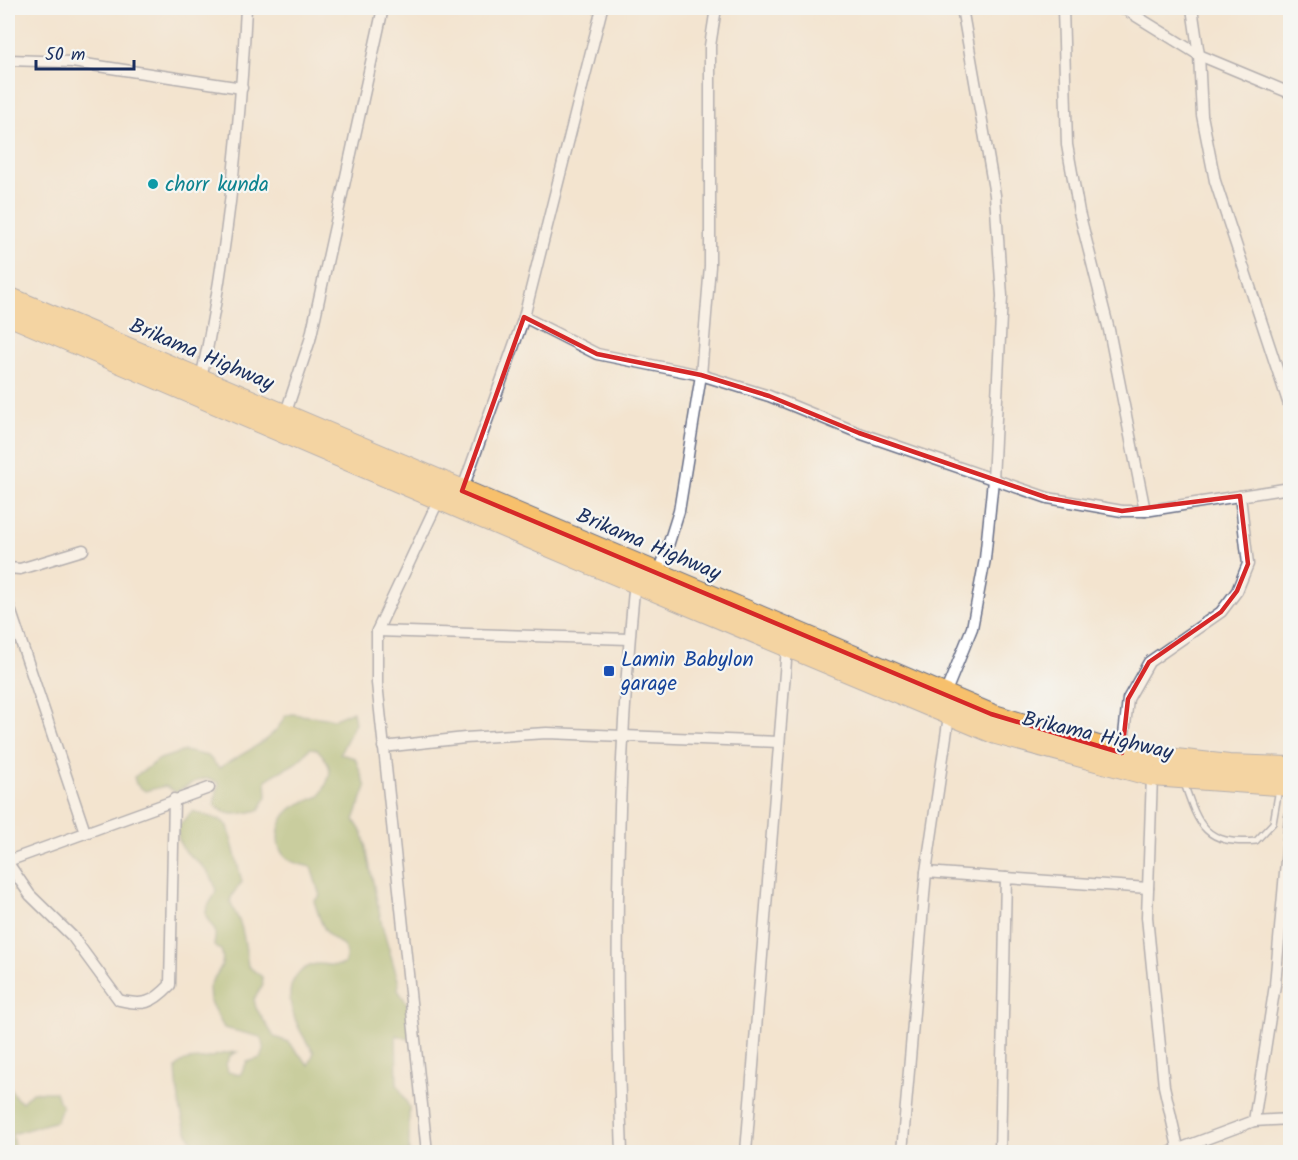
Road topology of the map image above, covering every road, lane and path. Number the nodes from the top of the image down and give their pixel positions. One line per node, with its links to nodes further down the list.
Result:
1 (246, 8): 11 (street)
2 (383, 8): 19 (street)
3 (602, 8): 15 (street)
4 (716, 8): 16 (street)
5 (962, 8): 20 (street)
6 (1063, 8): 25 (street)
7 (1123, 8): 9 (street)
8 (1192, 8): 9 (street)
9 (1199, 55): 12 (street); 18 (street)
10 (8, 60): 11 (street)
11 (242, 88): 17 (street)
12 (1290, 93)
13 (8, 297): 17 (highway, Brikama Highway)
14 (8, 315): 24 (highway, Brikama Highway)
15 (524, 317): 16 (street); 22 (street)
16 (701, 375): 20 (street); 30 (street)
17 (201, 379): 19 (highway, Brikama Highway)
18 (1290, 408)
19 (285, 415): 22 (highway, Brikama Highway)
20 (993, 480): 25 (street); 35 (street)
21 (1290, 488): 23 (street)
22 (462, 491): 27 (highway, Brikama Highway)
23 (1240, 496): 25 (street); 40 (street)
24 (439, 499): 27 (highway, Brikama Highway); 32 (street)
25 (1145, 511)
26 (83, 550): 28 (street)
27 (586, 553): 29 (highway, Brikama Highway)
28 (8, 568)
29 (636, 574): 30 (highway, Brikama Highway); 33 (street); 34 (highway, Brikama Highway)
30 (659, 574): 35 (highway, Brikama Highway)
31 (8, 603): 48 (street)
32 (377, 631): 33 (street); 39 (street)
33 (629, 639): 37 (street)
34 (787, 648): 36 (highway, Brikama Highway); 38 (street)
35 (945, 694): 40 (highway, Brikama Highway)
36 (949, 716): 42 (highway, Brikama Highway); 51 (street)
37 (622, 738): 38 (street); 39 (street); 57 (street)
38 (779, 742): 58 (street)
39 (383, 747): 56 (street)
40 (1122, 753): 41 (highway, Brikama Highway)
41 (1290, 767)
42 (1152, 776): 43 (highway, Brikama Highway); 53 (street)
43 (1183, 779): 44 (highway, Brikama Highway); 44 (lane)
44 (1285, 786)
45 (209, 788): 46 (street)
46 (174, 799): 48 (street); 50 (street)
47 (1290, 816): 49 (street)
48 (85, 832): 50 (street)
49 (1289, 858): 55 (street)
50 (8, 862)
51 (926, 872): 52 (street); 59 (street)
52 (1006, 878): 53 (street); 60 (street)
53 (1148, 888): 61 (street)
54 (1290, 1119): 55 (street)
55 (1254, 1121): 61 (street)
56 (427, 1152)
57 (622, 1152)
58 (746, 1152)
59 (902, 1152)
60 (1000, 1152)
61 (1176, 1152)

